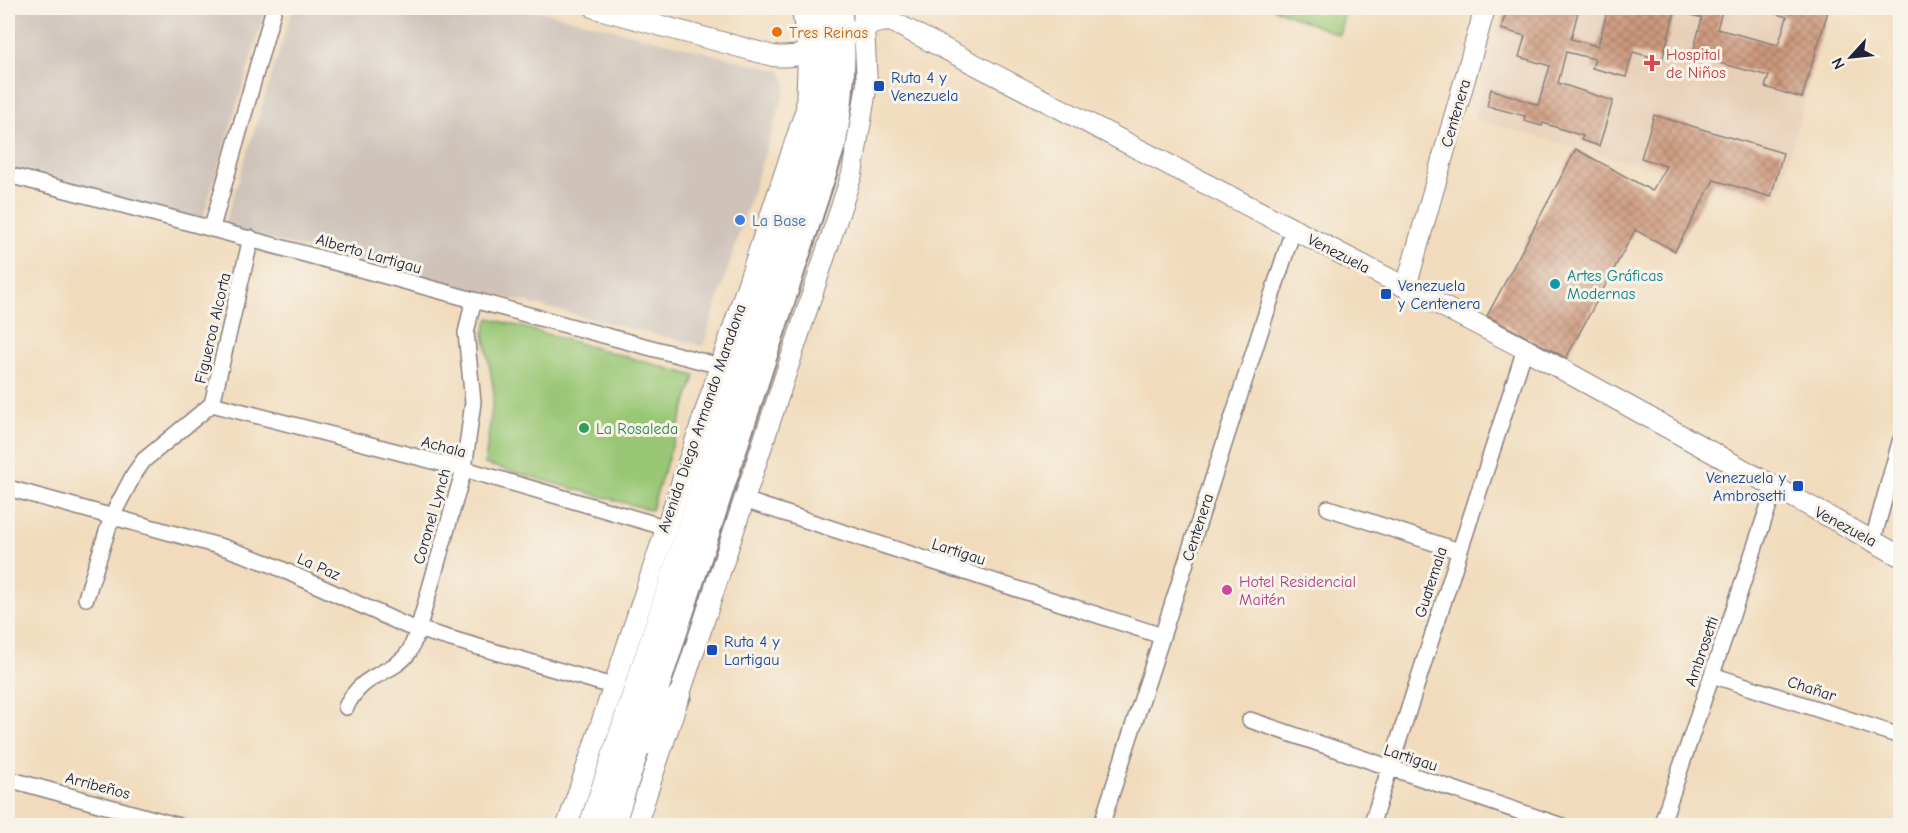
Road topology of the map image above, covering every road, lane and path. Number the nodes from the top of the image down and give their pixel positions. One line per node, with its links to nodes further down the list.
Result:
1 (274, 8): 10 (street)
2 (595, 8): 8 (street)
3 (802, 8): 8 (street, Avenida Diego Armando Maradona)
4 (819, 8): 8 (main road, Avenida Diego Armando Maradona)
5 (840, 8): 8 (main road, Avenida Diego Armando Maradona)
6 (1485, 8): 13 (street, Centenera)
7 (865, 17): 8 (street); 11 (street, Venezuela); 22 (street)
8 (826, 46): 16 (street, Avenida Diego Armando Maradona); 39 (main road, Avenida Diego Armando Maradona); 43 (main road, Avenida Diego Armando Maradona)
9 (8, 175): 10 (street, Alberto Lartigau)
10 (212, 227): 12 (street, Alberto Lartigau)
11 (1293, 230): 13 (street, Venezuela); 31 (street, Centenera)
12 (251, 238): 14 (street, Alberto Lartigau); 17 (street, Figueroa Alcorta)
13 (1406, 287): 15 (street, Venezuela)
14 (473, 302): 16 (street, Alberto Lartigau); 19 (street, Coronel Lynch)
15 (1526, 349): 20 (street, Venezuela); 27 (street, Guatemala)
16 (720, 366): 25 (street, Avenida Diego Armando Maradona)
17 (212, 404): 19 (street, Achala); 24 (street, Figueroa Alcorta)
18 (1900, 442): 26 (street)
19 (464, 469): 25 (street, Achala); 30 (street, Coronel Lynch)
20 (1775, 487): 26 (street, Venezuela); 32 (street, Ambrosetti)
21 (8, 488): 24 (street, La Paz)
22 (744, 500): 31 (street, Lartigau); 34 (street)
23 (1328, 508): 27 (street)
24 (112, 516): 29 (street, Figueroa Alcorta); 30 (street, La Paz)
25 (664, 527): 33 (street, Avenida Diego Armando Maradona)
26 (1873, 540): 28 (street, Venezuela)
27 (1459, 550): 38 (street, Guatemala)
28 (1900, 556)
29 (86, 598)
30 (418, 630): 33 (street, La Paz); 35 (street, Coronel Lynch)
31 (1162, 636): 47 (street, Centenera)
32 (1712, 675): 37 (street, Chañar); 50 (street, Ambrosetti)
33 (612, 686): 42 (street, Avenida Diego Armando Maradona)
34 (679, 695): 39 (main road); 46 (street)
35 (346, 706)
36 (1250, 720): 38 (street, Lartigau)
37 (1900, 736)
38 (1389, 769): 48 (street, Guatemala); 49 (street, Lartigau)
39 (630, 775): 44 (main road, Avenida Diego Armando Maradona); 45 (main road)
40 (8, 779): 41 (street, Arribeños)
41 (179, 825)
42 (567, 825)
43 (590, 825)
44 (613, 825)
45 (624, 825)
46 (636, 825)
47 (1101, 825)
48 (1371, 825)
49 (1562, 825)
50 (1661, 825)

